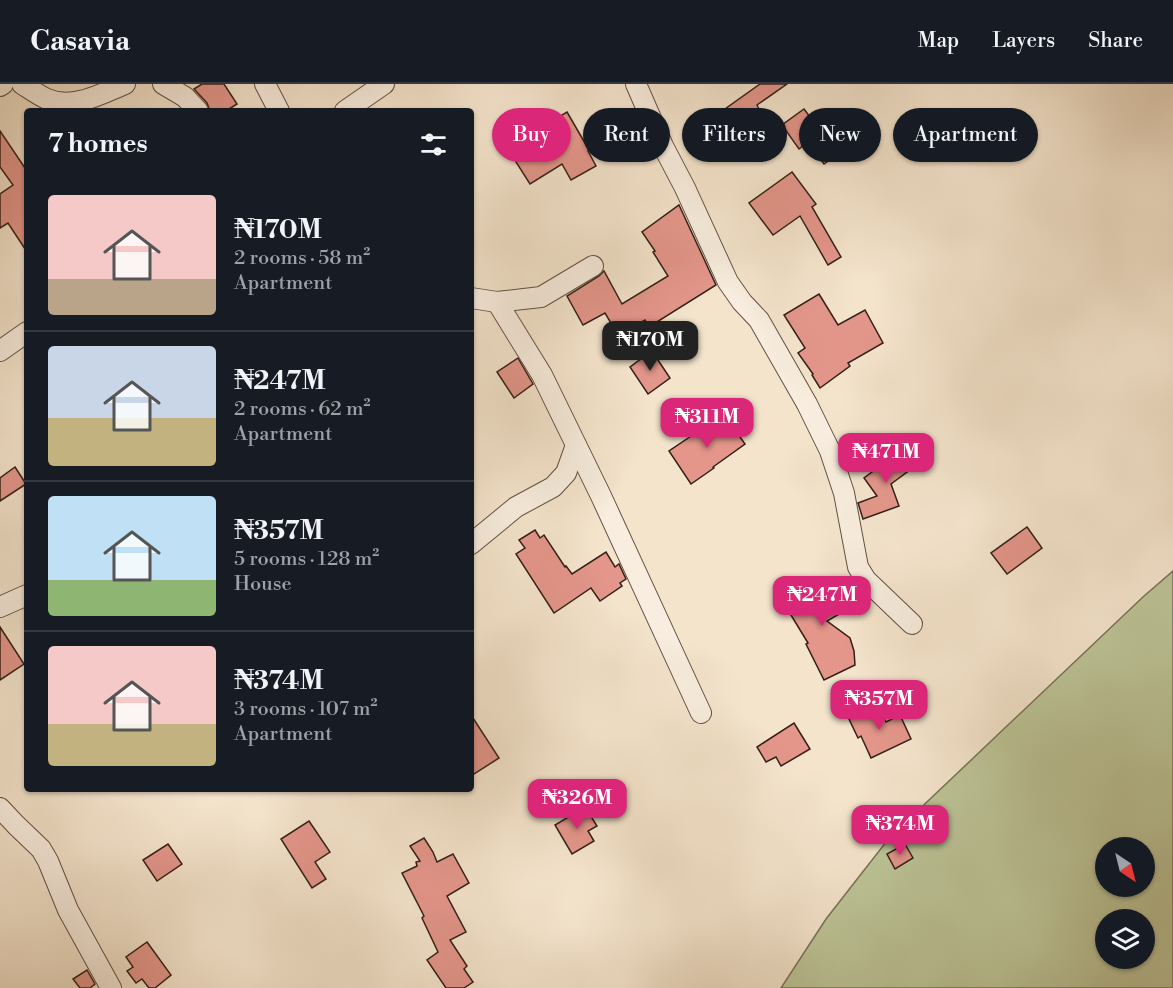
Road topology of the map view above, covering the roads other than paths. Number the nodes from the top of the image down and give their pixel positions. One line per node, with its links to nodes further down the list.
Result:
1 (22, 84): 2 (street)
2 (125, 84)
3 (164, 84): 7 (street)
4 (265, 84): 8 (street)
5 (384, 84): 9 (street)
6 (636, 84): 19 (street)
7 (195, 108)
8 (277, 108)
9 (349, 108)
10 (593, 266): 12 (street)
11 (474, 299): 12 (street)
12 (497, 303): 15 (street)
13 (24, 334): 14 (street)
14 (0, 351)
15 (576, 445): 16 (street); 20 (street)
16 (474, 542)
17 (24, 595): 18 (street)
18 (0, 607)
19 (912, 624)
20 (701, 712)
21 (0, 808): 22 (street)
22 (111, 988)

